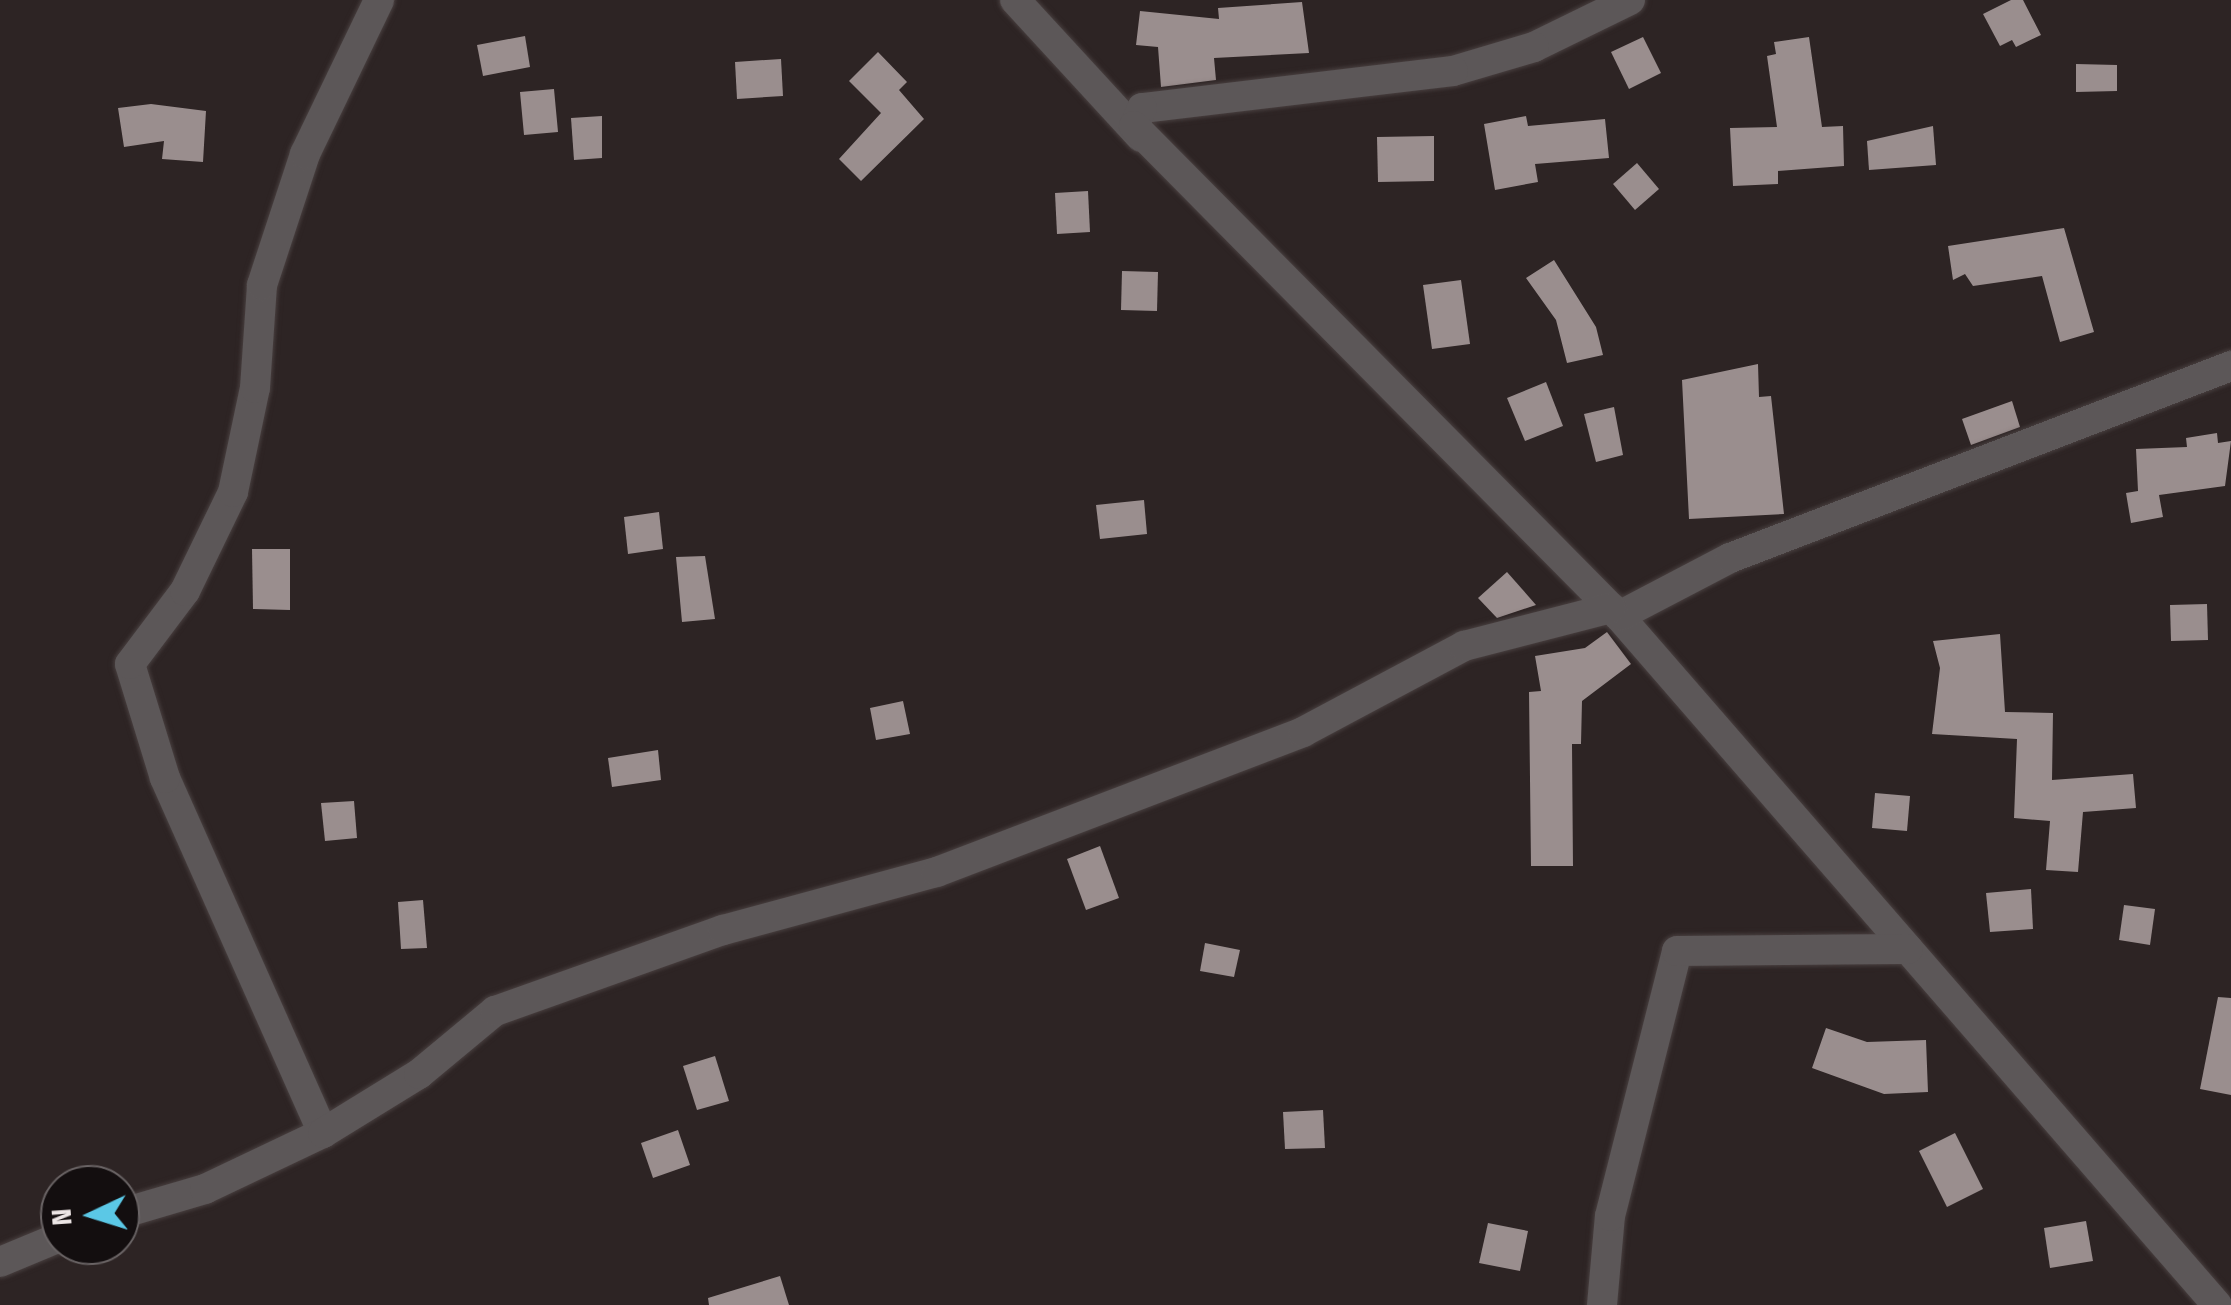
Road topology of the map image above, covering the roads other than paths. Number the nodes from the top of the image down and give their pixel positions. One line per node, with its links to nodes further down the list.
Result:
1 (379, 0): 8 (street)
2 (1015, 0): 4 (street)
3 (1630, 0): 4 (street)
4 (1141, 137): 6 (street)
5 (2231, 366): 6 (street)
6 (1615, 612): 7 (street); 8 (street)
7 (1908, 949): 12 (street); 13 (street)
8 (323, 1133): 9 (street)
9 (140, 1208)
10 (40, 1245): 11 (street)
11 (0, 1262)
12 (2196, 1293): 14 (street)
13 (1602, 1305)
14 (2216, 1305)

